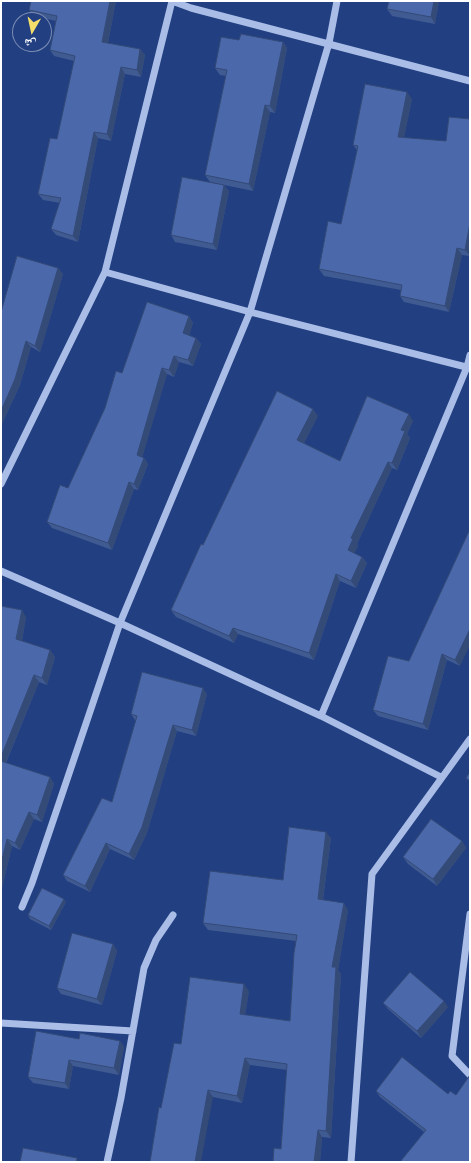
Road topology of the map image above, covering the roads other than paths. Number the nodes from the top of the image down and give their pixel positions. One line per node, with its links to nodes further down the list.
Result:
1 (337, 1): 3 (street)
2 (191, 4): 3 (street); 5 (street)
3 (329, 43): 4 (street); 6 (street)
4 (470, 81)
5 (105, 272): 6 (street); 9 (street)
6 (250, 312): 8 (street); 11 (street)
7 (470, 355): 8 (street)
8 (468, 367): 12 (street)
9 (1, 484)
10 (1, 571): 11 (street)
11 (120, 623): 12 (street); 15 (street)
12 (321, 716): 14 (street)
13 (470, 739): 14 (street)
14 (441, 777): 23 (street)
15 (22, 907)
16 (470, 914): 21 (street)
17 (174, 915): 19 (street)
18 (2, 1024): 19 (street); 20 (street)
19 (133, 1031): 22 (street)
20 (1, 1032)
21 (470, 1075)
22 (106, 1162)
23 (351, 1162)

